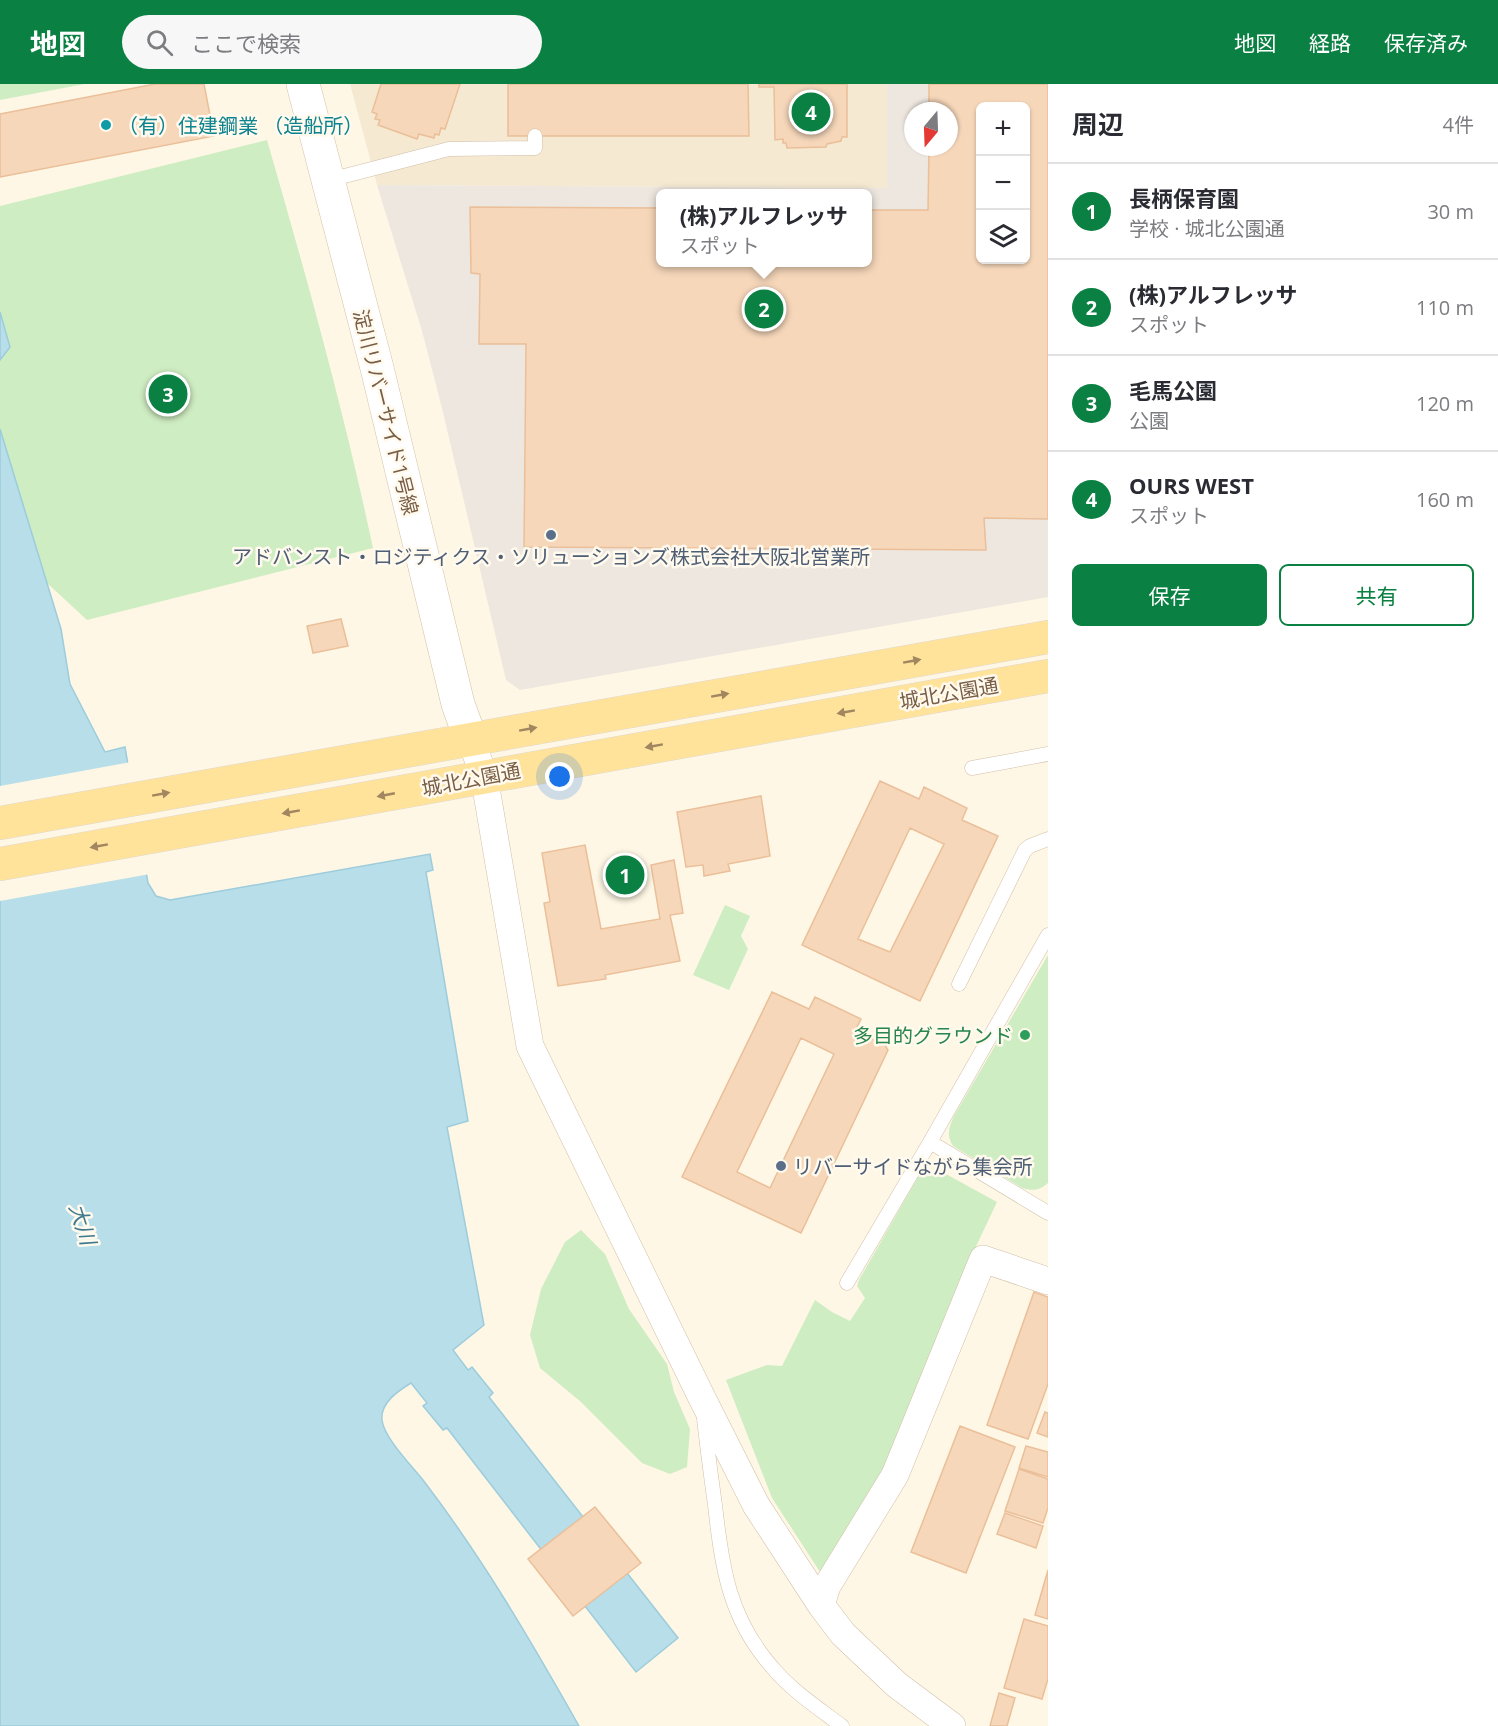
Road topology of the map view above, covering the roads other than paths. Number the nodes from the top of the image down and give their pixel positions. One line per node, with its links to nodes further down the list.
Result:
1 (303, 84): 3 (street, 淀川リバーサイド1号線)
2 (535, 136): 3 (lane)
3 (327, 181): 6 (street, 淀川リバーサイド1号線)
4 (1048, 637): 6 (main road, 城北公園通, one-way to 4)
5 (1048, 676): 9 (main road, 城北公園通, one-way to 9)
6 (471, 740): 9 (street); 10 (main road, 城北公園通, one-way to 6)
7 (1047, 758): 8 (lane)
8 (972, 768)
9 (484, 776): 12 (main road, 城北公園通, one-way to 12); 19 (street)
10 (0, 823)
11 (1048, 839): 14 (lane)
12 (0, 864)
13 (1048, 935): 15 (lane)
14 (959, 984)
15 (930, 1142): 16 (lane); 18 (lane)
16 (1046, 1208)
17 (1048, 1281): 20 (street)
18 (847, 1283)
19 (701, 1396): 20 (street); 21 (lane)
20 (821, 1605): 22 (street)
21 (843, 1726)
22 (952, 1726)

